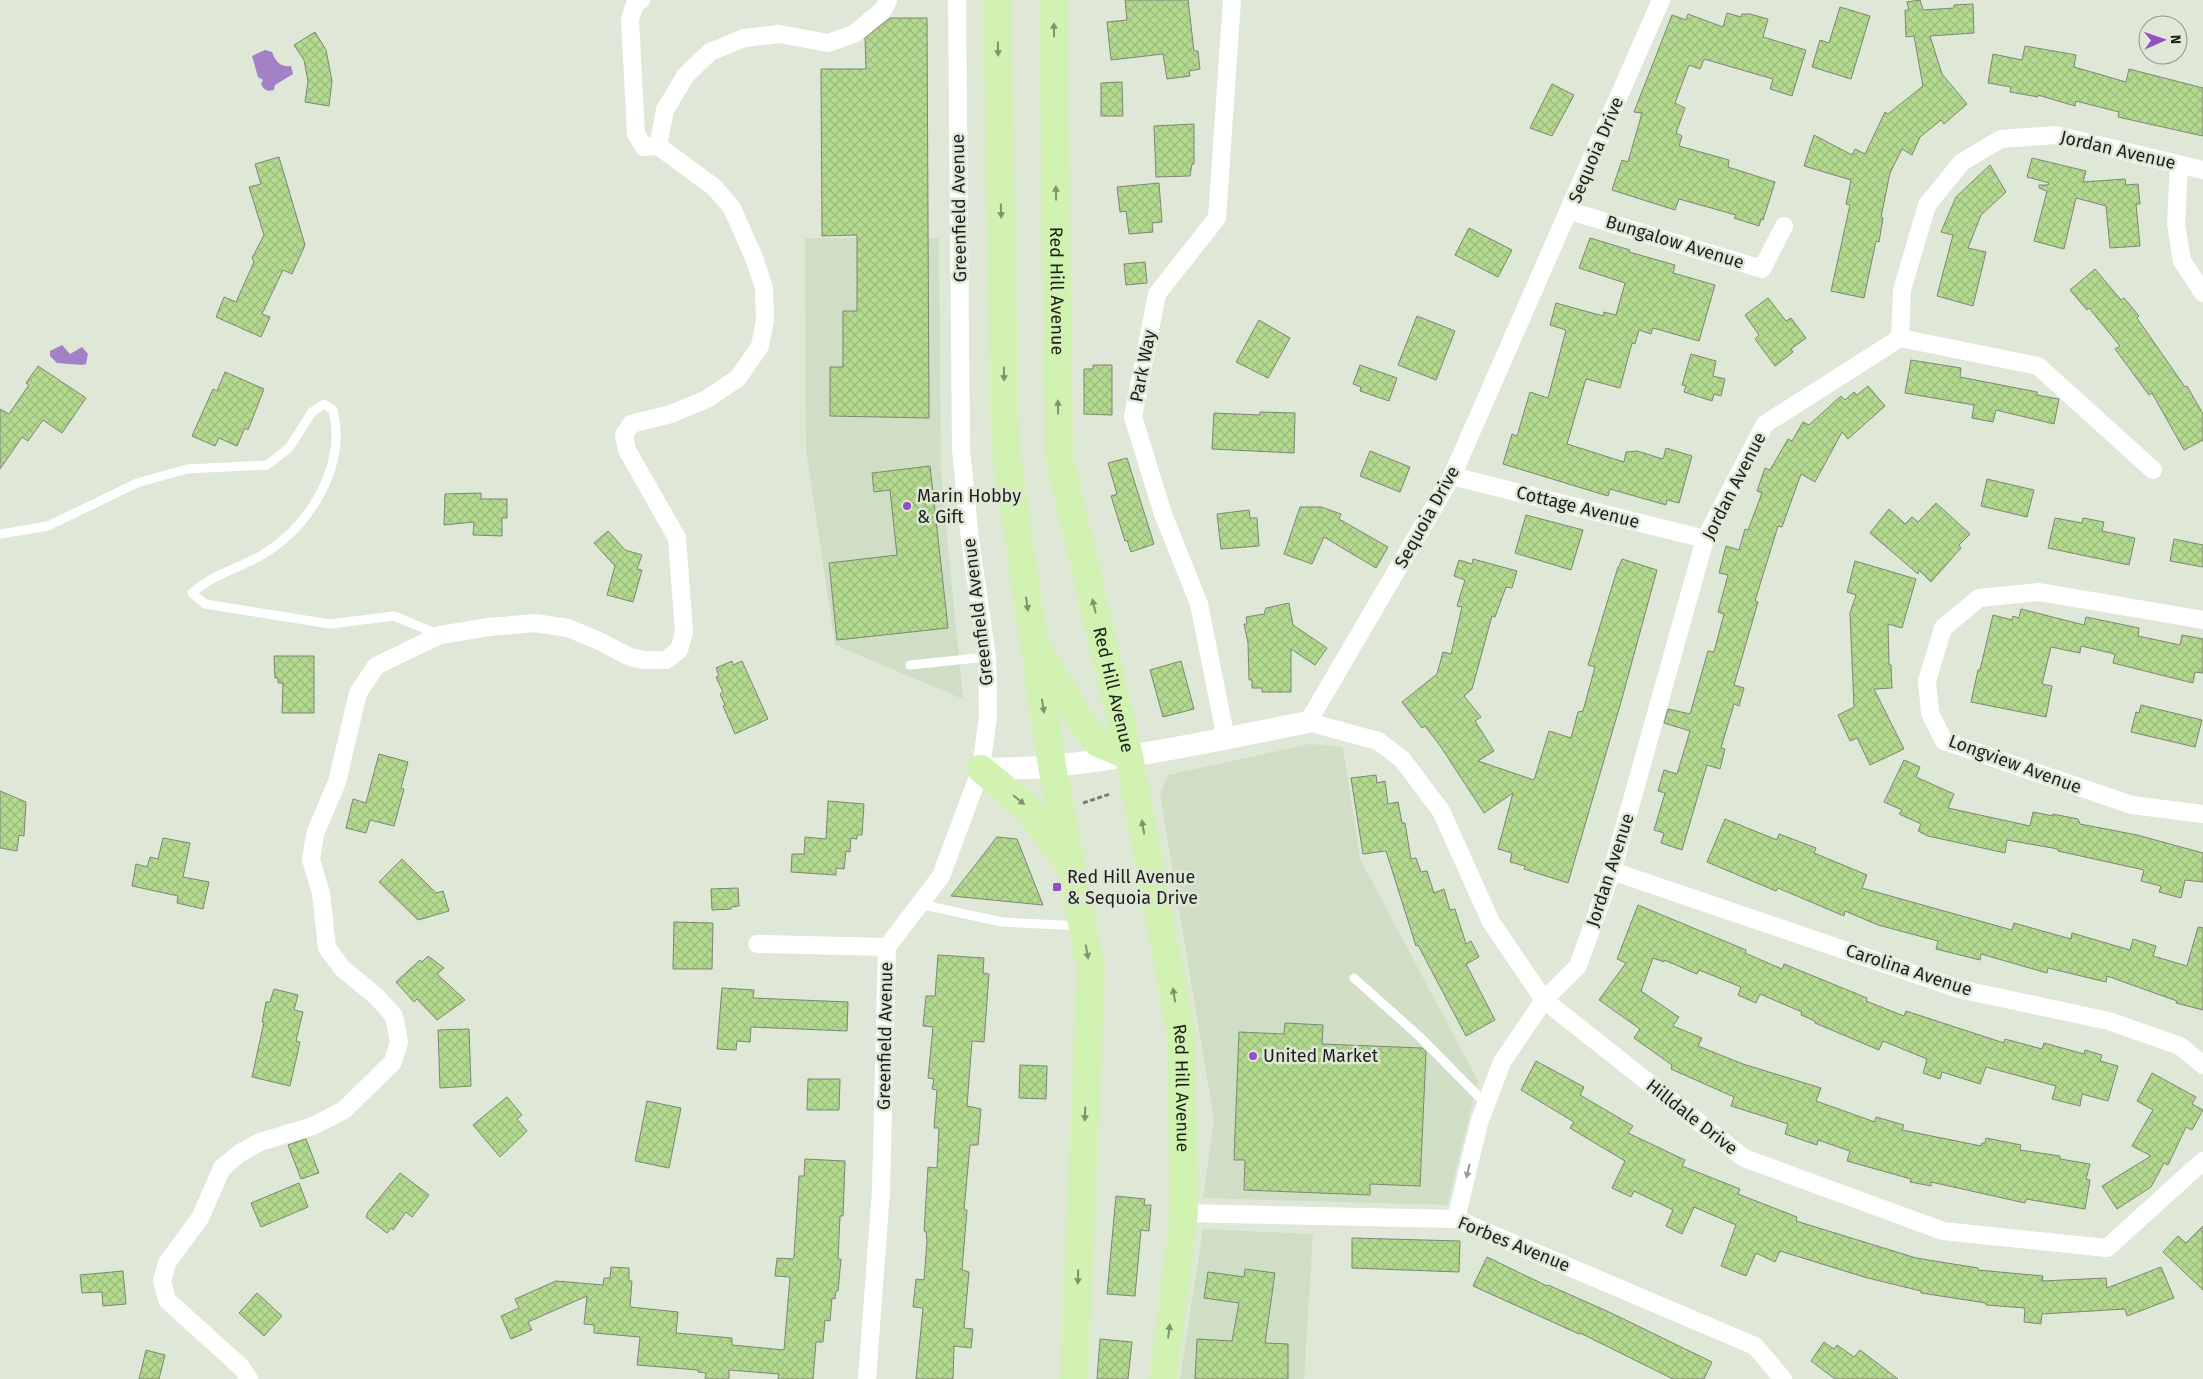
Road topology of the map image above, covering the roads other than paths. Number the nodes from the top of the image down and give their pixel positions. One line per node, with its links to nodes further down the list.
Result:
1 (641, 0): 8 (street)
2 (888, 0): 8 (street)
3 (956, 0): 22 (street, Greenfield Avenue)
4 (997, 0): 21 (main road, one-way to 21)
5 (1053, 0): 26 (main road, Red Hill Avenue, one-way to 5)
6 (1232, 0): 25 (street, Park Way)
7 (1661, 0): 11 (street, Sequoia Drive)
8 (658, 146): 20 (street)
9 (2179, 165): 10 (street, Jordan Avenue); 13 (street); 14 (street, Jordan Avenue)
10 (2203, 170)
11 (1570, 211): 12 (street, Bungalow Avenue); 16 (street, Sequoia Drive)
12 (1784, 226)
13 (2203, 294)
14 (1900, 338): 15 (street); 18 (street, Jordan Avenue)
15 (2153, 470)
16 (1452, 476): 18 (street, Cottage Avenue); 24 (street, Sequoia Drive)
17 (0, 534): 20 (lane)
18 (1705, 539): 31 (street, Jordan Avenue)
19 (2203, 620): 29 (street, Longview Avenue)
20 (440, 635): 43 (street)
21 (1033, 641): 26 (main road); 27 (main road, one-way to 27)
22 (987, 657): 23 (lane); 28 (street, Greenfield Avenue)
23 (910, 665)
24 (1308, 722): 25 (street); 37 (street, Hilldale Drive)
25 (1226, 739): 26 (street)
26 (1129, 756): 27 (street); 41 (main road, Red Hill Avenue, one-way to 26)
27 (1052, 766): 28 (street); 30 (main road)
28 (981, 769): 30 (main road, one-way to 30); 32 (street, Greenfield Avenue)
29 (2203, 814)
30 (1072, 868): 33 (main road)
31 (1612, 871): 37 (street, Jordan Avenue); 38 (street, Carolina Avenue)
32 (920, 904): 33 (lane); 35 (street, Greenfield Avenue)
33 (1083, 926): 45 (main road, one-way to 45)
34 (757, 944): 35 (street)
35 (887, 947): 44 (street, Greenfield Avenue)
36 (1354, 978): 39 (lane)
37 (1544, 1000): 39 (street, Jordan Avenue); 40 (street, Hilldale Drive)
38 (2203, 1065)
39 (1486, 1104): 42 (street, Jordan Avenue, one-way to 42)
40 (2203, 1161)
41 (1184, 1213): 42 (street, Forbes Avenue); 46 (main road, Red Hill Avenue, one-way to 41)
42 (1456, 1219): 47 (street, Forbes Avenue)
43 (249, 1379)
44 (867, 1379)
45 (1074, 1379)
46 (1163, 1379)
47 (1783, 1379)

